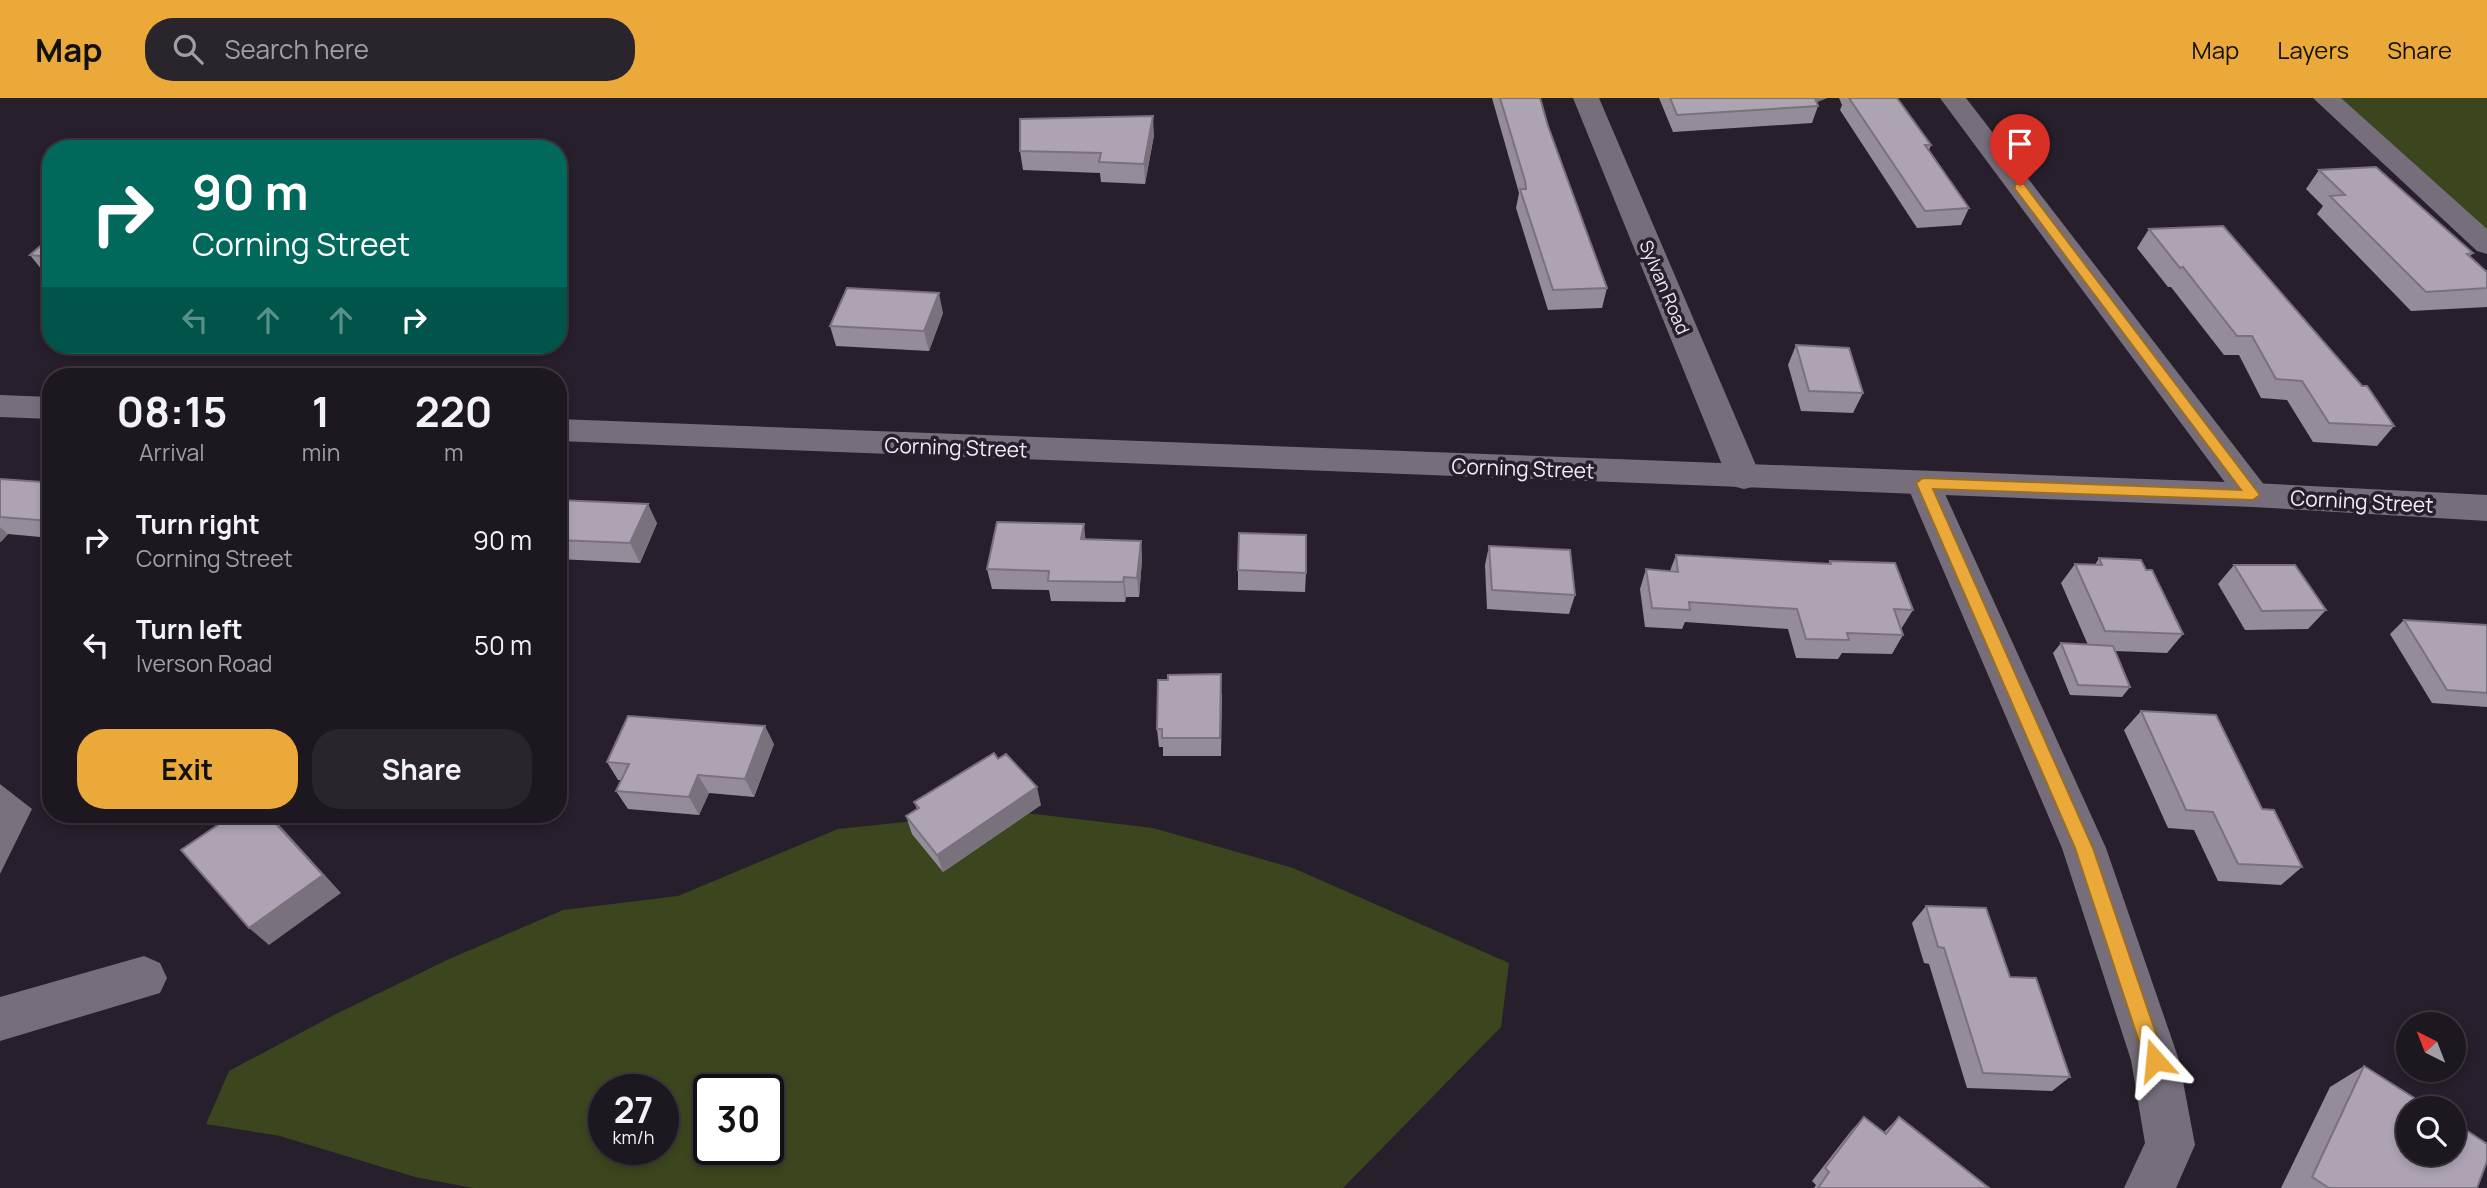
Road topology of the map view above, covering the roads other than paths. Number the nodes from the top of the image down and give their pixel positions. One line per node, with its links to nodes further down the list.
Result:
1 (1586, 98): 8 (street, Sylvan Road)
2 (1953, 98): 10 (street)
3 (2326, 98): 4 (street)
4 (2487, 245)
5 (0, 406): 6 (street)
6 (42, 408)
7 (567, 430): 8 (street, Corning Street)
8 (1744, 477): 9 (street, Corning Street)
9 (1923, 483): 10 (street, Corning Street); 14 (street)
10 (2253, 495): 11 (street, Corning Street)
11 (2487, 508)
12 (144, 978): 13 (street)
13 (0, 1019)
14 (2150, 1188)

